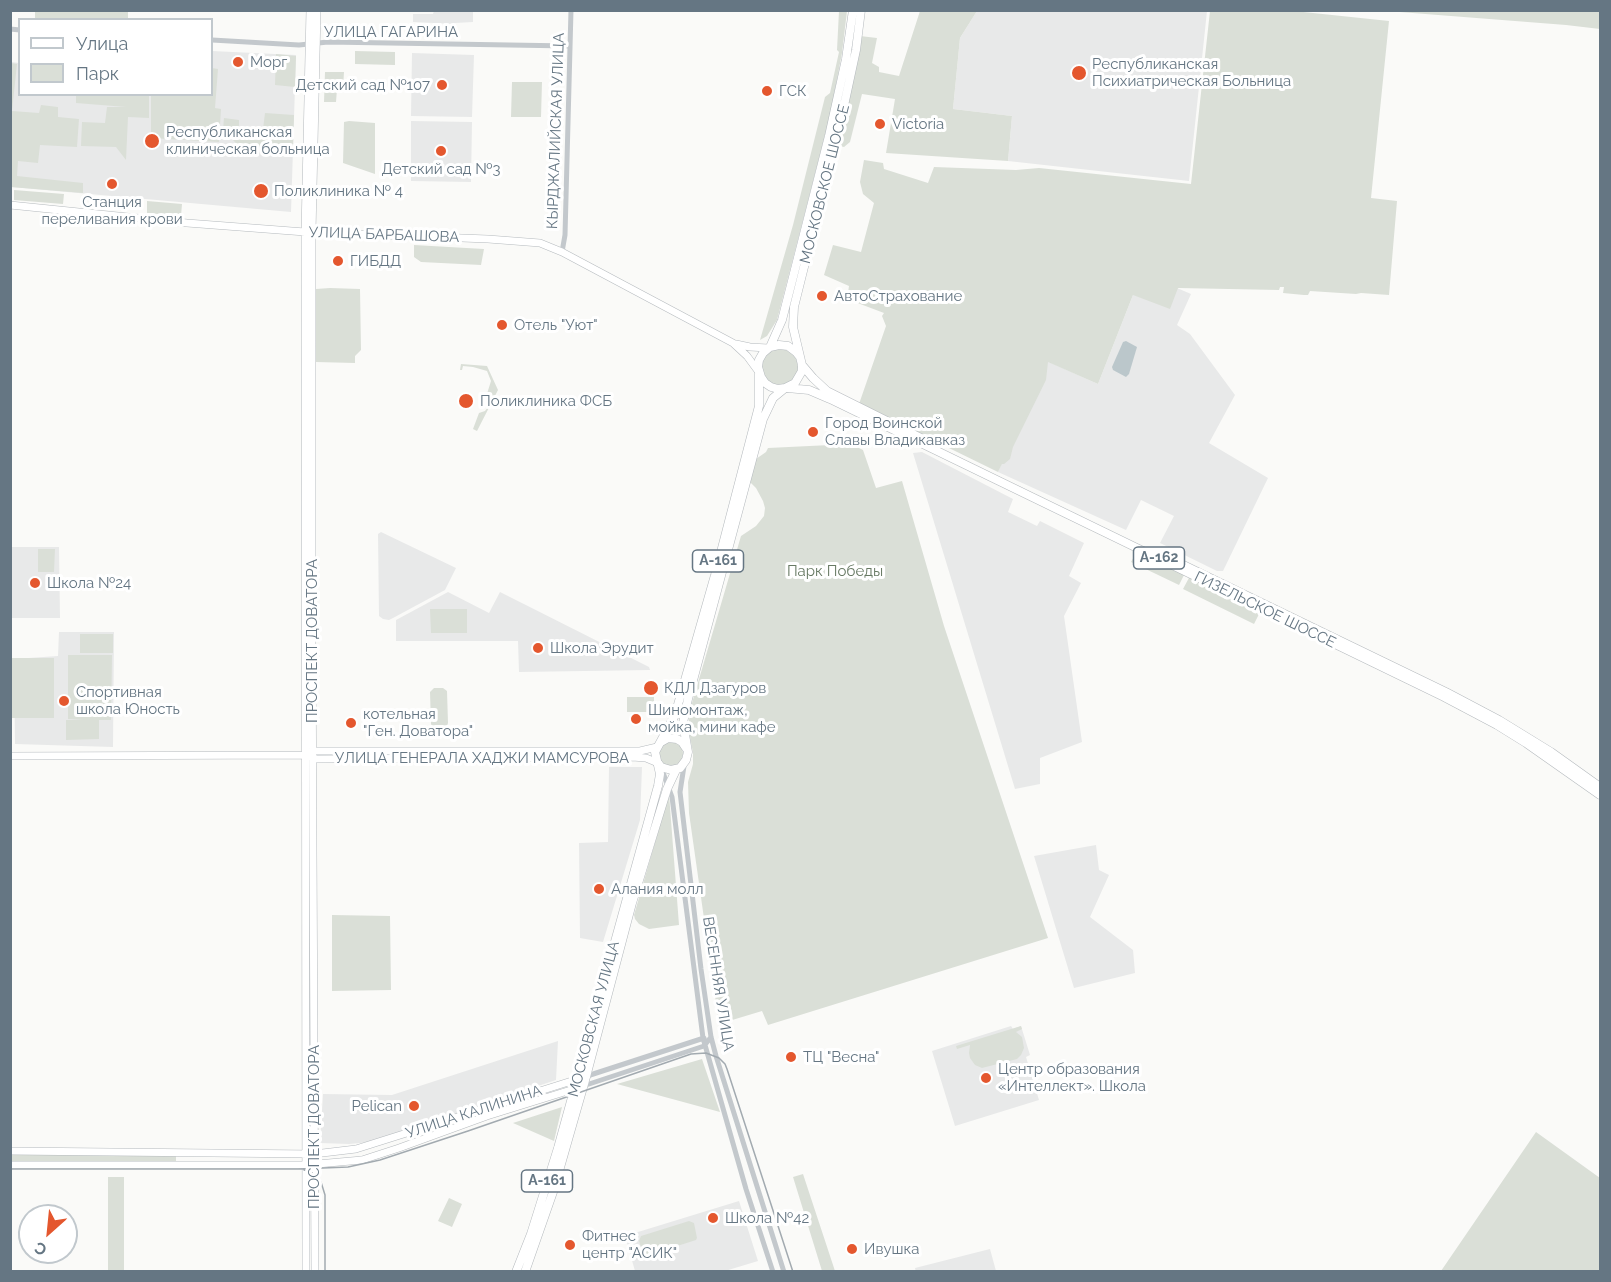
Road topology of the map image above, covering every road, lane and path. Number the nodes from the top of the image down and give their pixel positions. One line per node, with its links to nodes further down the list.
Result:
1 (310, 10): 7 (main road, ПРОСПЕКТ ДОВАТОРА)
2 (317, 10): 7 (main road, ПРОСПЕКТ ДОВАТОРА)
3 (572, 10): 8 (street, КЫРДЖАЛИЙСКАЯ УЛИЦА)
4 (853, 10): 13 (highway, МОСКОВСКОЕ ШОССЕ / А-161)
5 (861, 10): 14 (highway, МОСКОВСКОЕ ШОССЕ)
6 (213, 40): 7 (street, УЛИЦА ГАГАРИНА)
7 (314, 43): 8 (street, УЛИЦА ГАГАРИНА); 10 (main road, ПРОСПЕКТ ДОВАТОРА)
8 (570, 46): 11 (street, КЫРДЖАЛИЙСКАЯ УЛИЦА)
9 (10, 205): 10 (main road, УЛИЦА БАРБАШОВА)
10 (309, 232): 11 (main road, УЛИЦА БАРБАШОВА); 20 (main road, ПРОСПЕКТ ДОВАТОРА)
11 (562, 252): 12 (main road, УЛИЦА БАРБАШОВА)
12 (733, 343): 13 (main road, УЛИЦА БАРБАШОВА); 15 (main road, УЛИЦА БАРБАШОВА)
13 (769, 348): 14 (highway); 15 (highway, А-161)
14 (801, 361): 16 (highway, А-161); 17 (highway, ГИЗЕЛЬСКОЕ ШОССЕ / А-162)
15 (759, 372): 16 (highway); 18 (highway, А-161)
16 (786, 388): 17 (highway, ГИЗЕЛЬСКОЕ ШОССЕ / А-162); 19 (highway, А-161)
17 (1028, 493): 27 (highway, ГИЗЕЛЬСКОЕ ШОССЕ / А-162); 28 (highway, ГИЗЕЛЬСКОЕ ШОССЕ / А-162)
18 (659, 745): 19 (highway); 21 (main road, УЛИЦА ГЕНЕРАЛА ХАДЖИ МАМСУРОВА); 24 (highway, МОСКОВСКАЯ УЛИЦА / А-161)
19 (686, 748): 23 (highway, А-161)
20 (310, 755): 21 (main road, УЛИЦА ГЕНЕРАЛА ХАДЖИ МАМСУРОВА); 22 (main road, УЛИЦА ГЕНЕРАЛА ХАДЖИ МАМСУРОВА); 37 (main road, ПРОСПЕКТ ДОВАТОРА)
21 (391, 755): 24 (main road, УЛИЦА ГЕНЕРАЛА ХАДЖИ МАМСУРОВА)
22 (10, 756)
23 (684, 764): 25 (highway, МОСКОВСКАЯ УЛИЦА / А-161); 29 (street, ВЕСЕННЯЯ УЛИЦА)
24 (660, 765): 25 (highway); 26 (street, ВЕСЕННЯЯ УЛИЦА); 33 (highway, МОСКОВСКАЯ УЛИЦА / А-161)
25 (676, 770): 26 (highway, МОСКОВСКАЯ УЛИЦА / А-161)
26 (669, 785): 30 (street, ВЕСЕННЯЯ УЛИЦА); 32 (highway, МОСКОВСКАЯ УЛИЦА / А-161)
27 (1600, 787)
28 (1600, 795)
29 (711, 1037): 30 (street, УЛИЦА КАЛИНИНА); 31 (street); 45 (street, ВЕСЕННЯЯ УЛИЦА)
30 (703, 1038): 31 (street, ВЕСЕННЯЯ УЛИЦА); 32 (street, УЛИЦА КАЛИНИНА)
31 (704, 1046): 34 (street, УЛИЦА КАЛИНИНА); 44 (street, ВЕСЕННЯЯ УЛИЦА)
32 (586, 1077): 33 (street, УЛИЦА КАЛИНИНА); 34 (highway, МОСКОВСКАЯ УЛИЦА / А-161)
33 (578, 1079): 35 (highway, МОСКОВСКАЯ УЛИЦА / А-161); 37 (main road, УЛИЦА КАЛИНИНА)
34 (583, 1087): 35 (street, УЛИЦА КАЛИНИНА); 43 (highway, МОСКОВСКАЯ УЛИЦА / А-161)
35 (574, 1089): 39 (main road, УЛИЦА КАЛИНИНА); 42 (highway, МОСКОВСКАЯ УЛИЦА / А-161)
36 (10, 1151): 37 (main road, УЛИЦА КАЛИНИНА)
37 (310, 1154): 39 (main road, ПРОСПЕКТ ДОВАТОРА)
38 (10, 1165): 39 (main road, УЛИЦА КАЛИНИНА)
39 (310, 1165): 40 (main road, ПРОСПЕКТ ДОВАТОРА); 41 (main road, ПРОСПЕКТ ДОВАТОРА)
40 (306, 1272)
41 (315, 1272)
42 (516, 1272)
43 (525, 1272)
44 (773, 1272)
45 (784, 1272)

